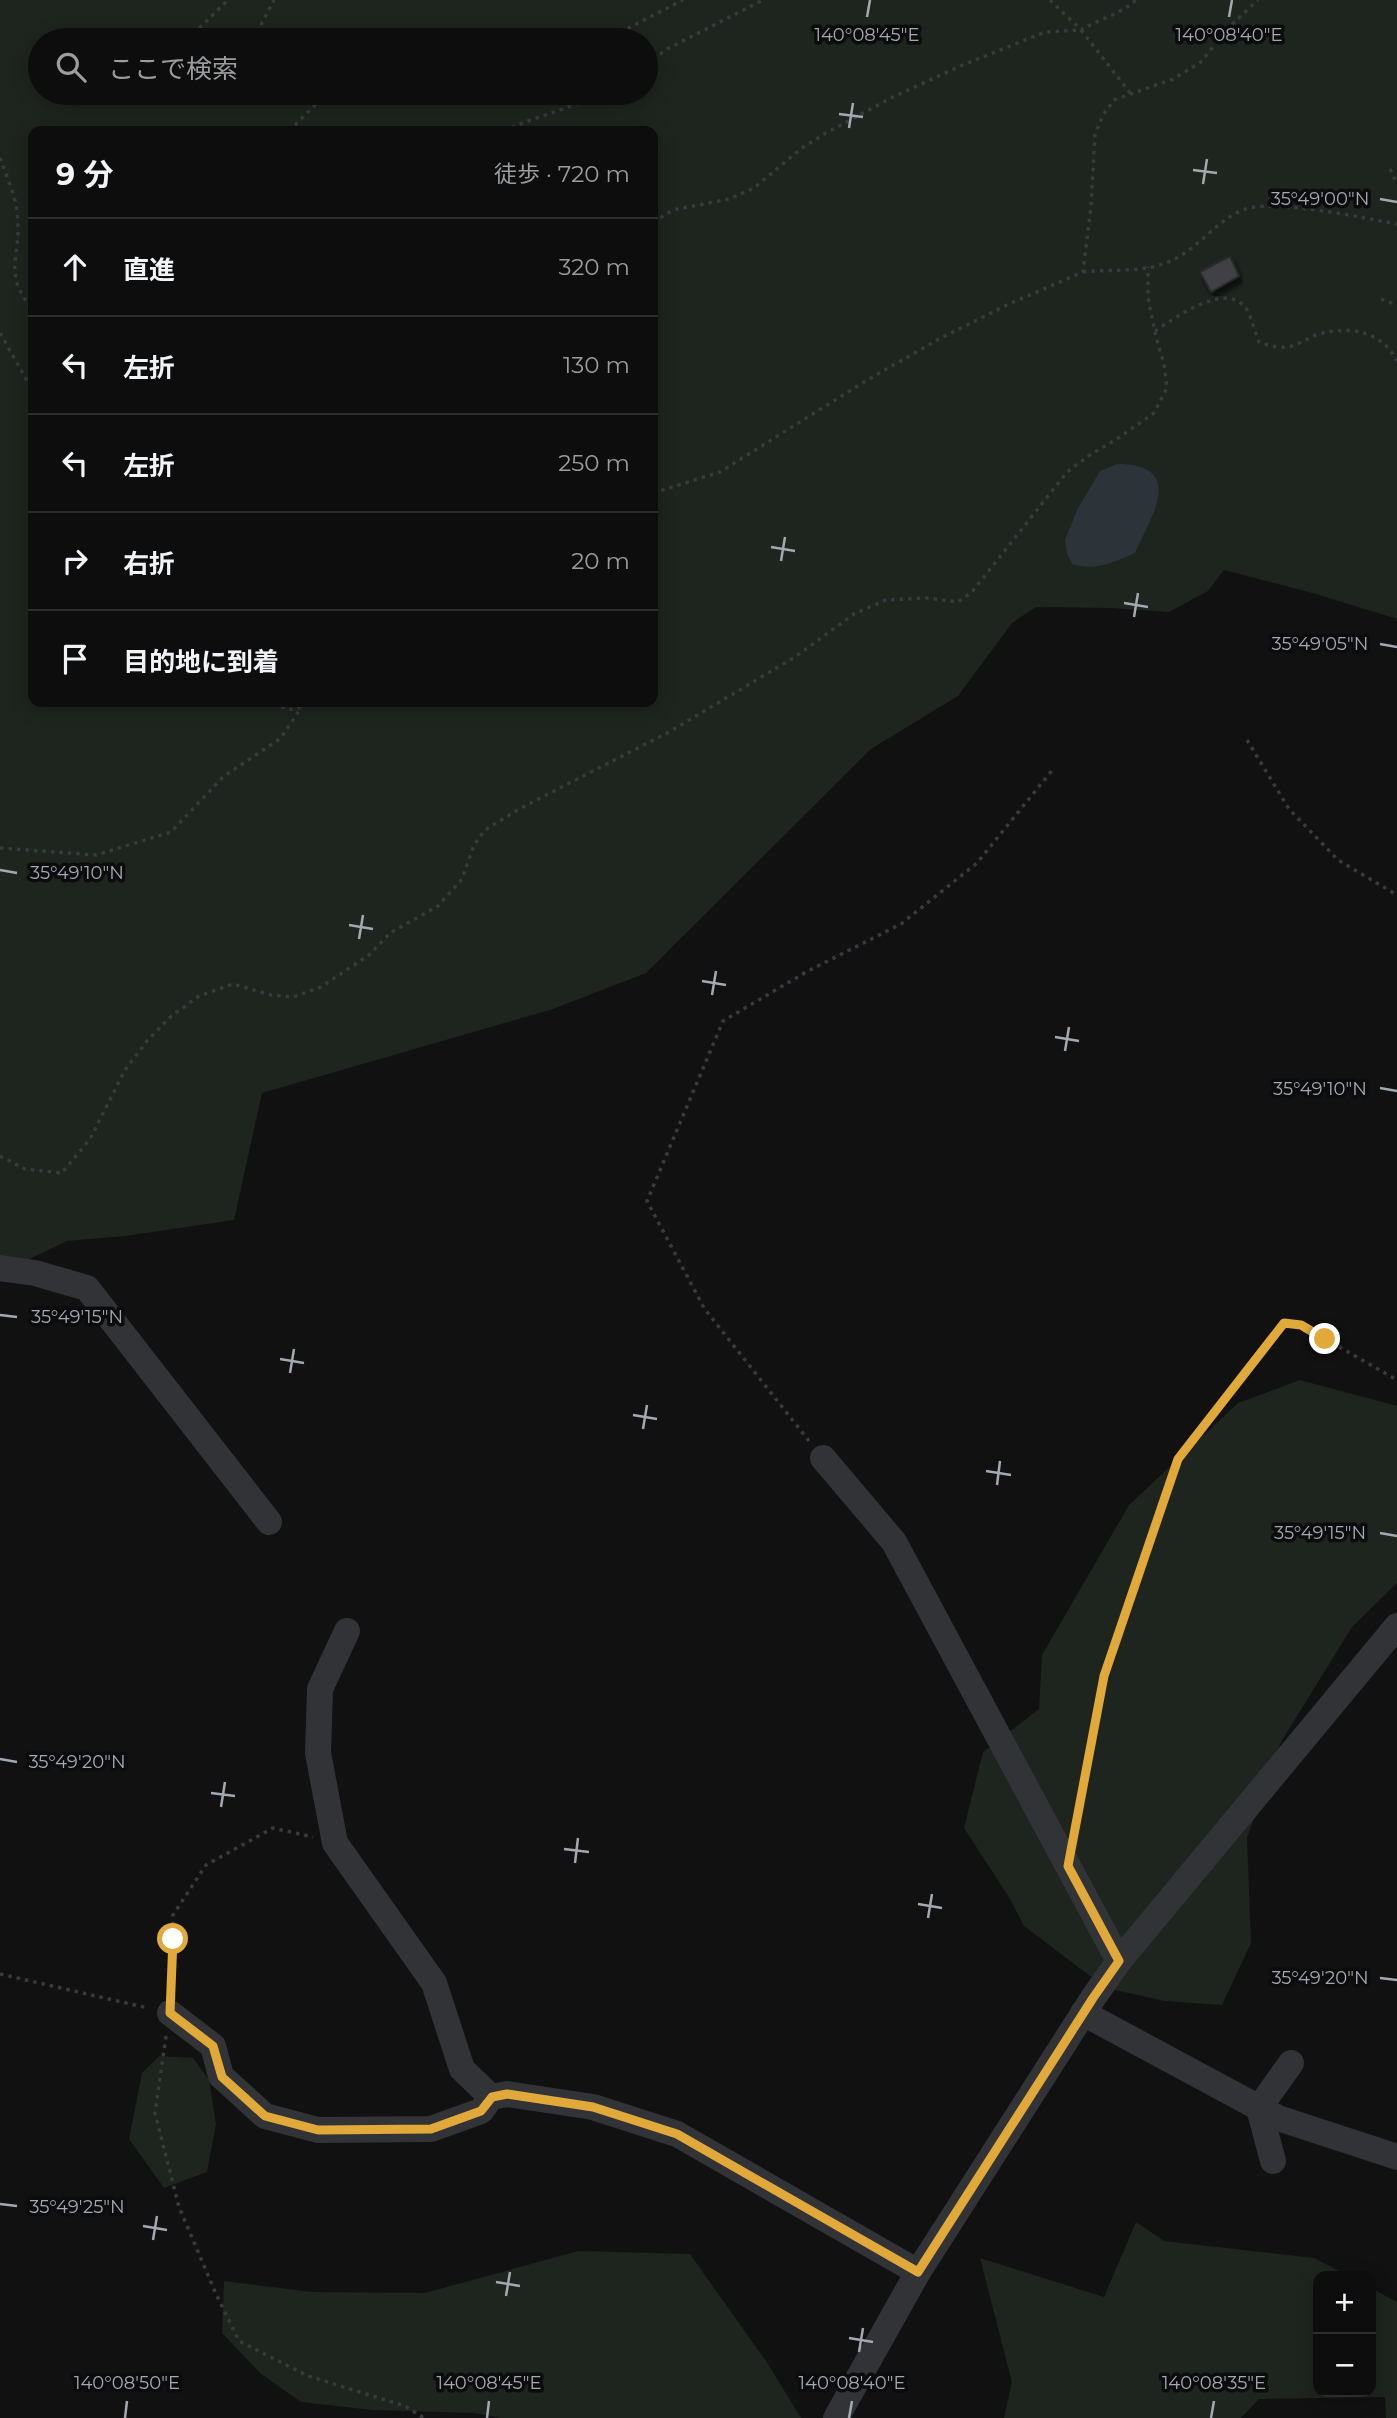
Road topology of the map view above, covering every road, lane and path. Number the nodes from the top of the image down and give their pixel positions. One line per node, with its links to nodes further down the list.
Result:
1 (228, 0): 8 (path)
2 (274, 0): 9 (path)
3 (683, 0): 10 (path)
4 (763, 0): 12 (path)
5 (1050, 0): 11 (path)
6 (1136, 0): 11 (path)
7 (1258, 0): 13 (path)
8 (199, 28)
9 (259, 28)
10 (628, 28)
11 (1081, 30): 13 (path); 21 (path)
12 (658, 56)
13 (1131, 94): 24 (path)
14 (315, 105): 16 (path)
15 (576, 105): 17 (path)
16 (294, 126)
17 (514, 126)
18 (0, 159): 26 (path)
19 (1390, 169): 20 (path)
20 (1397, 184)
21 (658, 219)
22 (1397, 224): 23 (path)
23 (1148, 267): 24 (path); 28 (path)
24 (1083, 272): 32 (path)
25 (1381, 299): 27 (path)
26 (28, 305)
27 (1397, 305)
28 (1155, 331): 30 (path); 40 (path)
29 (0, 333): 31 (path)
30 (1397, 361)
31 (28, 382)
32 (658, 491)
33 (283, 707): 34 (path)
34 (300, 707)
35 (301, 707): 38 (path)
36 (1247, 740): 39 (path)
37 (1054, 768): 43 (path)
38 (0, 848)
39 (1397, 895)
40 (0, 1156)
41 (0, 1268): 44 (street)
42 (1397, 1380): 48 (path)
43 (823, 1458): 48 (street)
44 (269, 1522)
45 (1397, 1626): 49 (street)
46 (346, 1631): 47 (street)
47 (335, 1843): 51 (path); 54 (street)
48 (1068, 1866): 49 (street)
49 (1119, 1961): 52 (street)
50 (0, 1974): 51 (path)
51 (170, 2013): 54 (street); 59 (path)
52 (1083, 2014): 55 (street); 58 (street)
53 (1290, 2063): 55 (street)
54 (492, 2097): 58 (street)
55 (1259, 2108): 56 (street); 57 (street)
56 (1397, 2157)
57 (1273, 2161)
58 (918, 2272): 60 (street)
59 (424, 2418)
60 (836, 2418)

